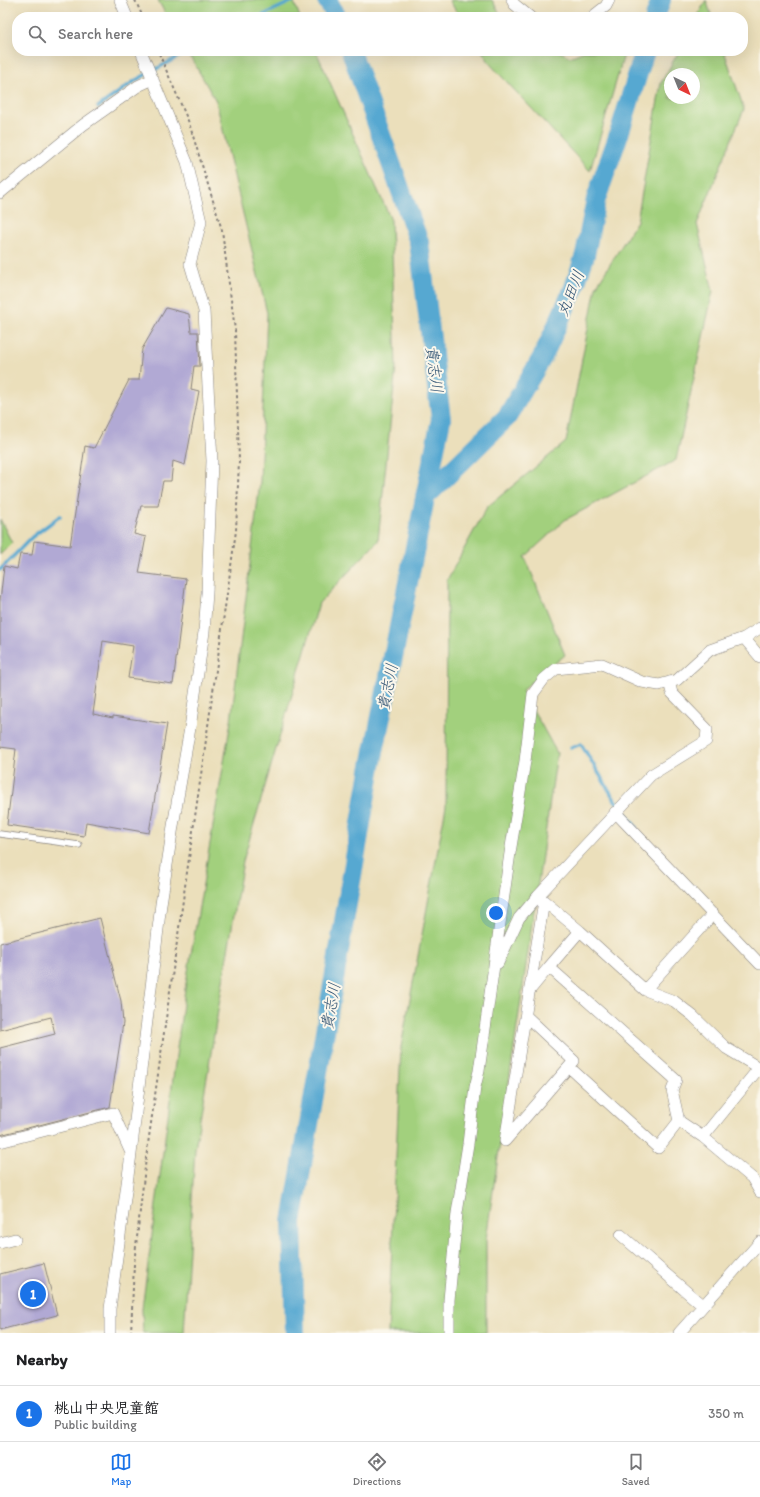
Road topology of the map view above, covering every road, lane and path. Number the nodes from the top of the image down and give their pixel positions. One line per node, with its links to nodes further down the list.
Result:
1 (120, 0): 5 (street)
2 (135, 0): 6 (path)
3 (512, 0): 7 (street)
4 (609, 0): 8 (street)
5 (125, 12)
6 (141, 12)
7 (524, 12)
8 (598, 12)
9 (143, 56): 10 (street)
10 (153, 80): 11 (street); 32 (street)
11 (0, 193)
12 (760, 628): 13 (street)
13 (744, 638): 14 (street); 15 (street)
14 (760, 657)
15 (670, 682): 16 (street); 24 (street)
16 (615, 812): 19 (street); 20 (street)
17 (0, 834): 18 (lane)
18 (79, 845)
19 (541, 898): 21 (street); 24 (street); 25 (street)
20 (713, 914): 22 (street); 26 (street)
21 (580, 931): 23 (street); 26 (street)
22 (760, 964)
23 (549, 967): 25 (street); 29 (street)
24 (494, 969): 40 (street)
25 (530, 990): 27 (street)
26 (645, 990): 30 (street)
27 (526, 1016): 28 (street); 28 (street)
28 (569, 1067): 29 (street)
29 (679, 1121): 30 (street)
30 (703, 1137): 33 (street)
31 (0, 1142): 32 (street)
32 (131, 1154): 39 (street)
33 (760, 1192)
34 (621, 1235): 38 (street)
35 (15, 1239): 37 (street)
36 (760, 1242): 38 (street)
37 (0, 1243)
38 (703, 1306): 41 (street)
39 (110, 1333)
40 (449, 1333)
41 (679, 1333)

